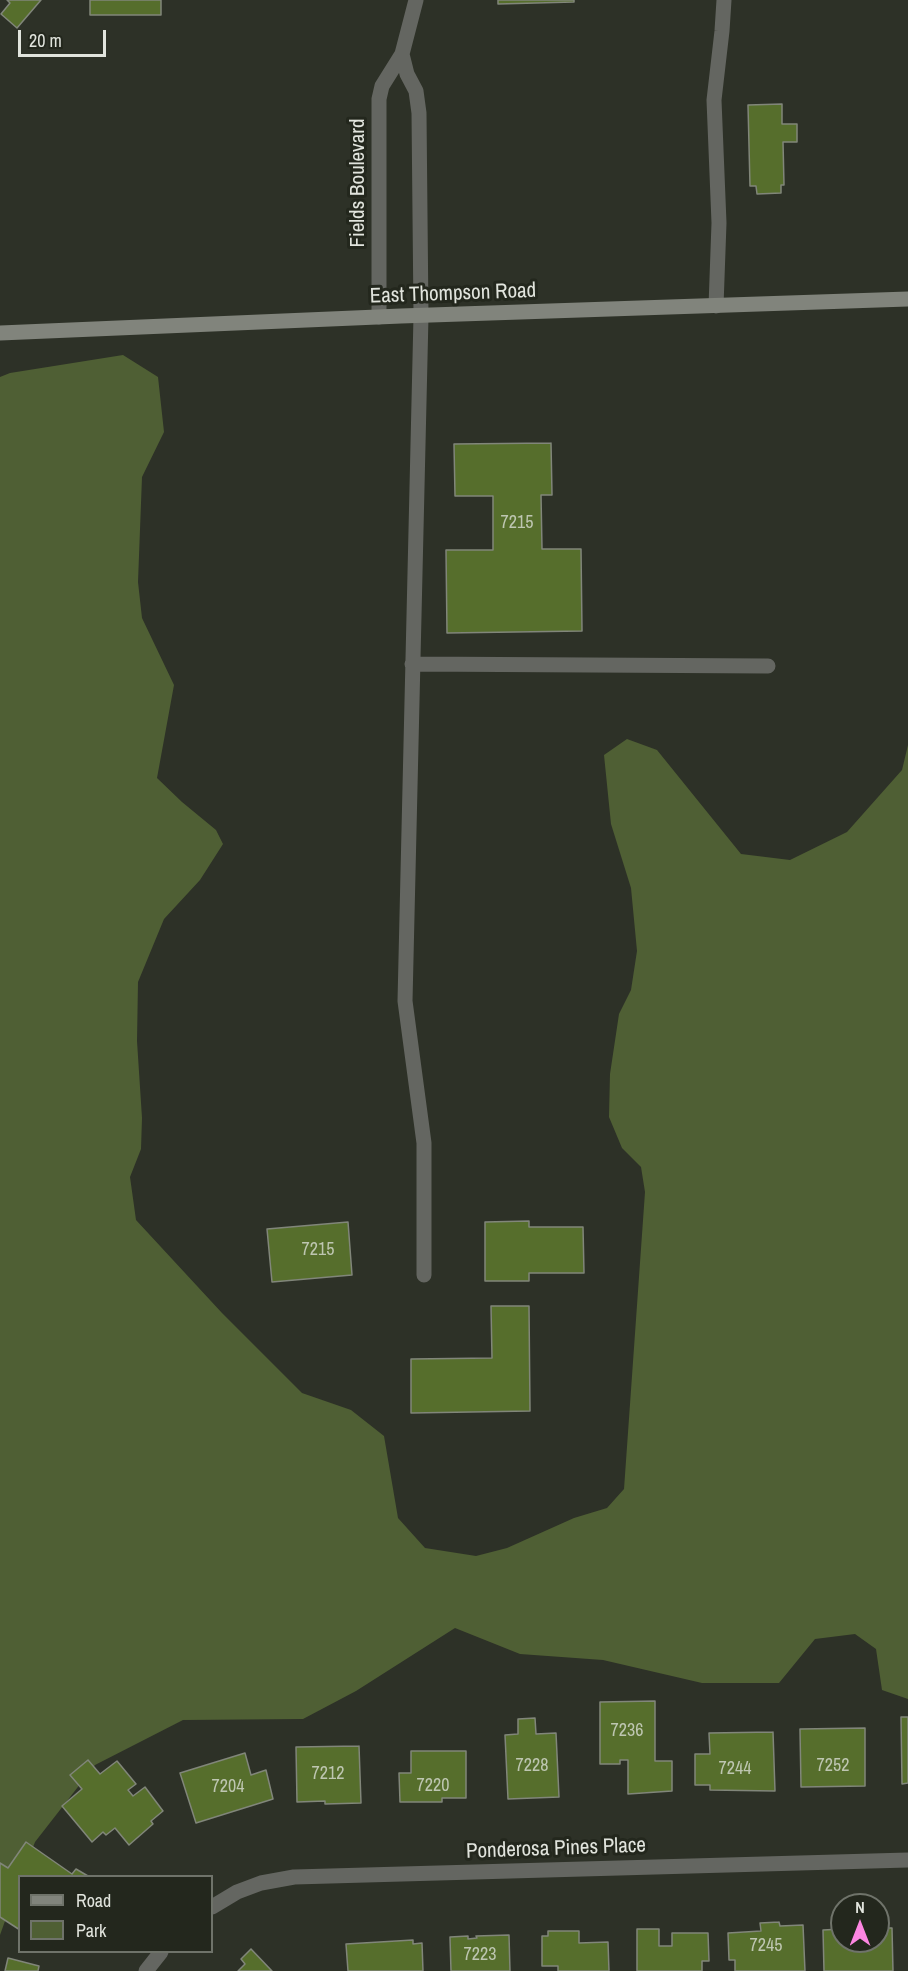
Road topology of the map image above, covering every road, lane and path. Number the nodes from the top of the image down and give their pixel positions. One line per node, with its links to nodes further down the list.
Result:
1 (416, 0): 3 (street, Fields Boulevard)
2 (724, 0): 5 (street)
3 (402, 54): 6 (street); 7 (street, Fields Boulevard)
4 (908, 300): 5 (main road, East Thompson Road)
5 (716, 306): 6 (main road, East Thompson Road)
6 (421, 316): 7 (main road, East Thompson Road); 9 (street)
7 (379, 317): 8 (main road, East Thompson Road)
8 (0, 333)
9 (412, 664): 10 (street); 11 (street)
10 (768, 666)
11 (424, 1275)
12 (908, 1860): 13 (street, Ponderosa Pines Place)
13 (213, 1906)
14 (160, 1953): 15 (street)
15 (146, 1971)

